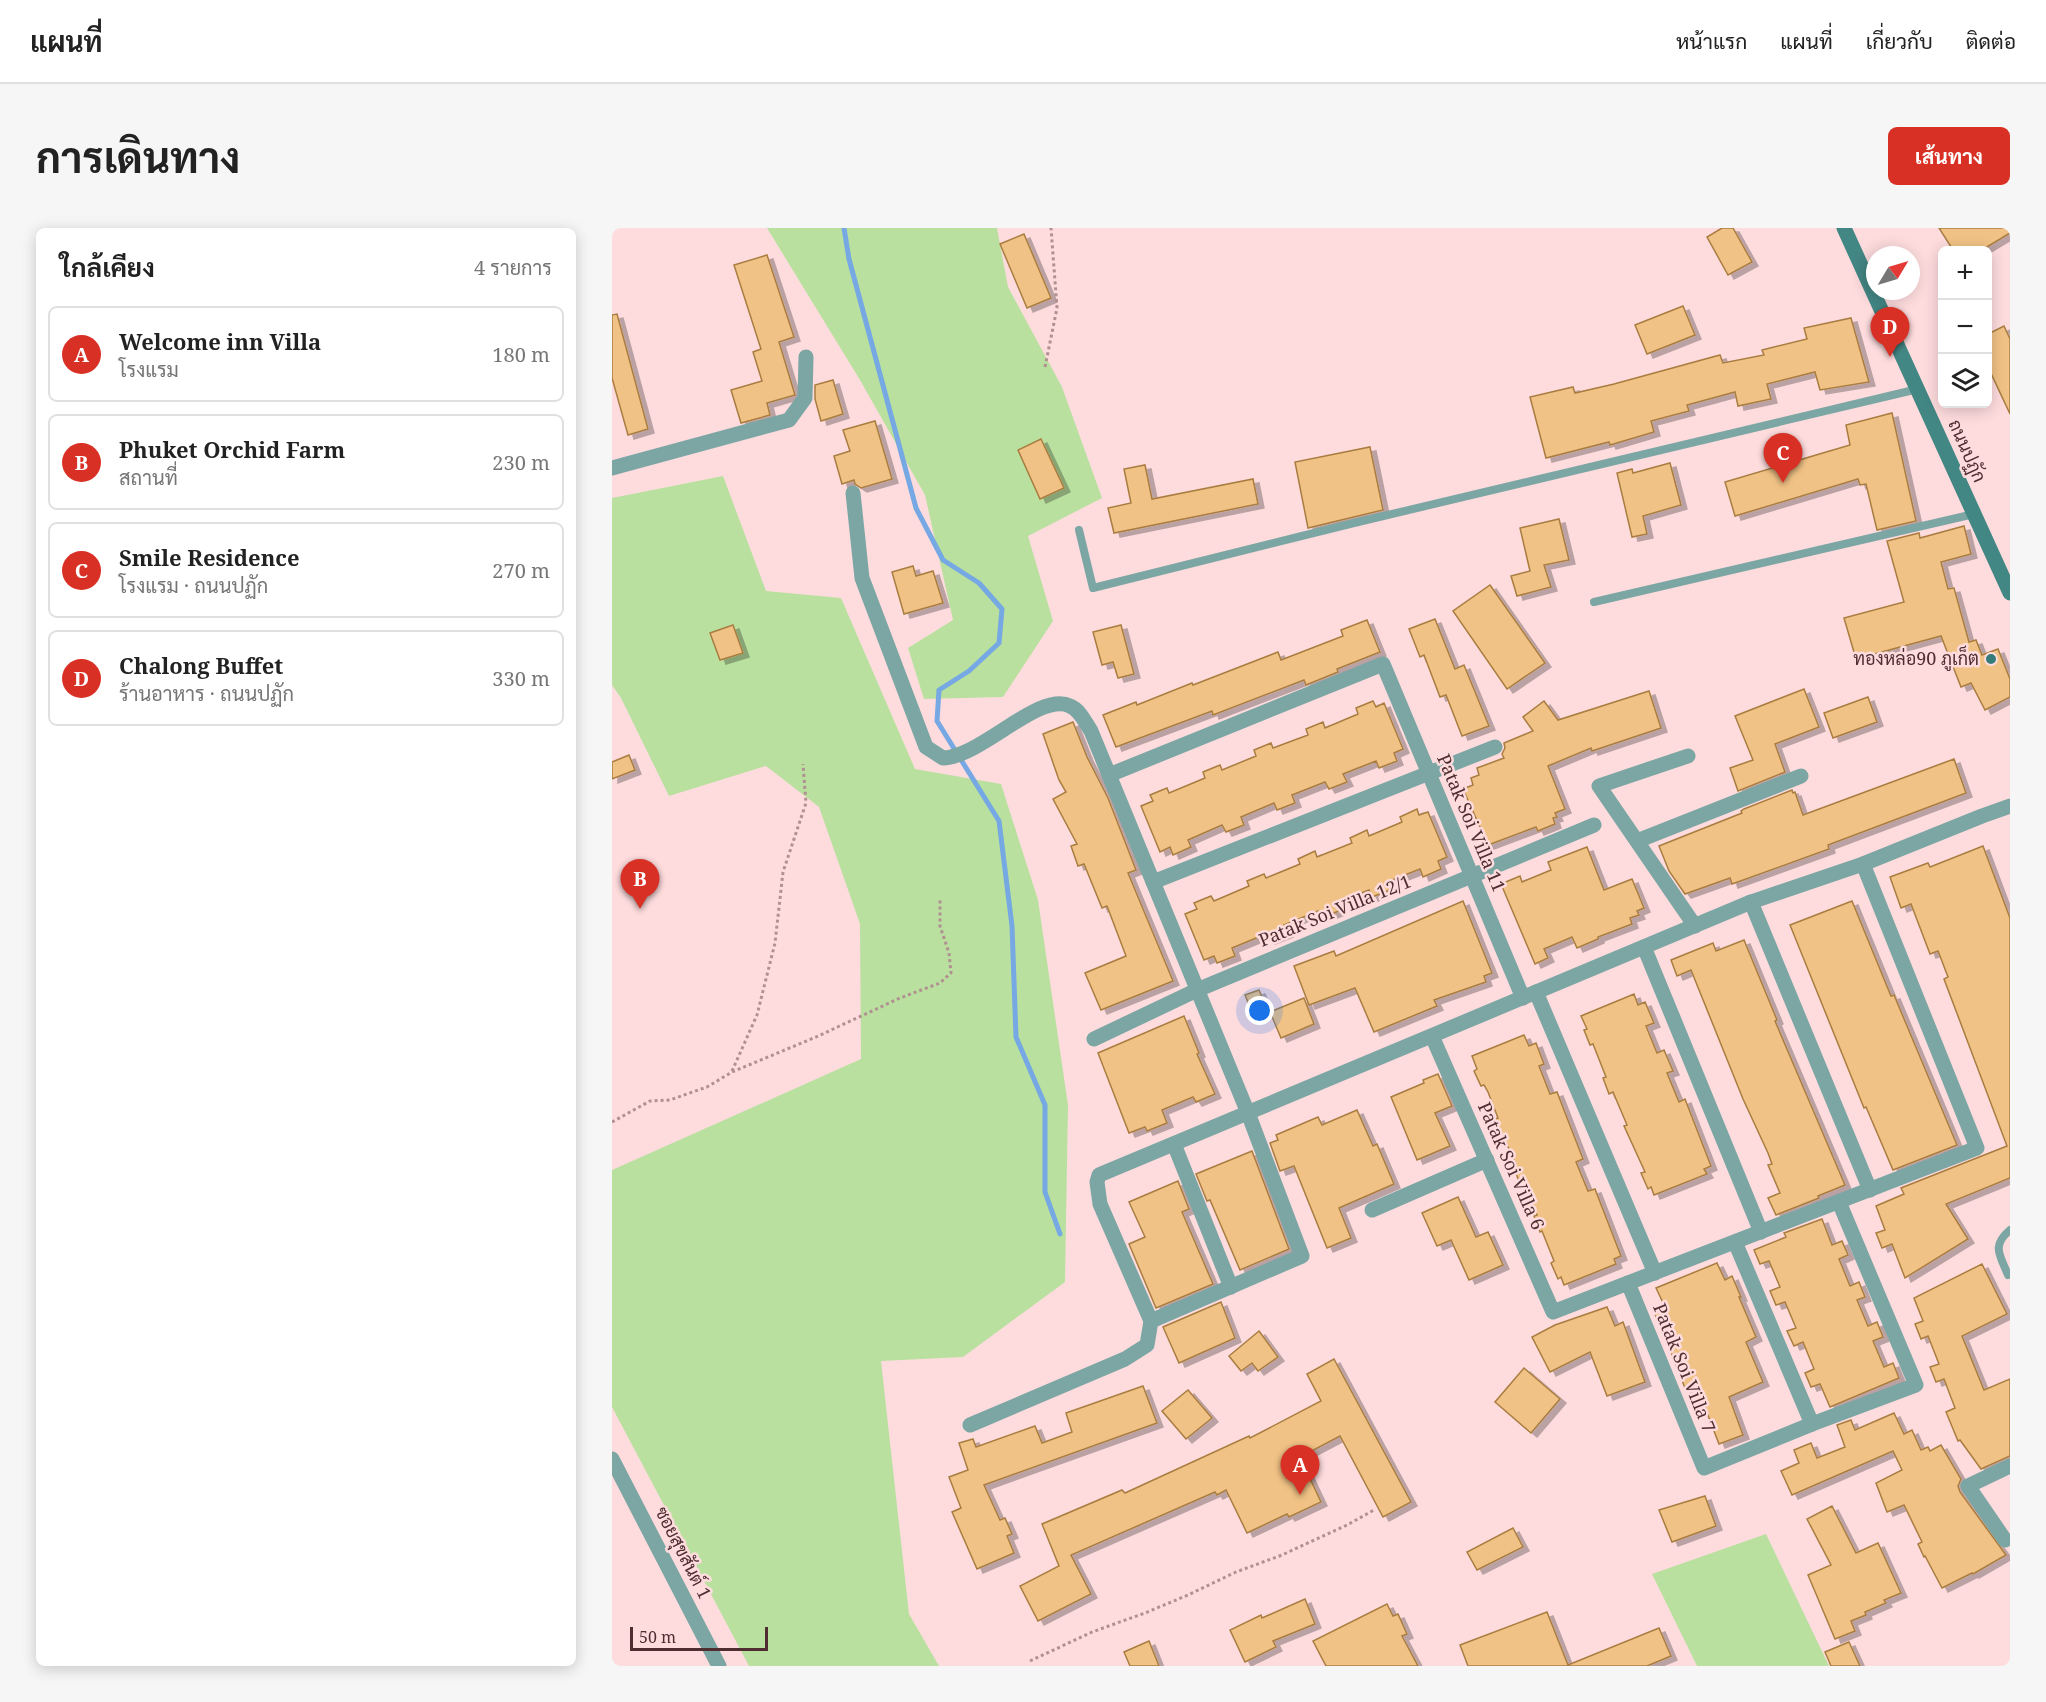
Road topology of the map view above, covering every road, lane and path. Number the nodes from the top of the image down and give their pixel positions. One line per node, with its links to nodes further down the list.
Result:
1 (1051, 228): 4 (path)
2 (1844, 228): 5 (main road, ถนนปฏัก)
3 (806, 357): 6 (street)
4 (1045, 367)
5 (1918, 389): 8 (main road, ถนนปฏัก); 9 (lane)
6 (612, 468)
7 (853, 493): 16 (street)
8 (1974, 514): 10 (main road, ถนนปฏัก); 11 (lane)
9 (1079, 530)
10 (2010, 592)
11 (1594, 602)
12 (1496, 747): 15 (street)
13 (1688, 756): 20 (street)
14 (803, 764): 32 (path)
15 (1429, 773): 16 (street, Patak Soi Villa 11); 22 (street, Patak Soi Villa 11); 23 (street)
16 (1109, 775): 23 (street)
17 (1801, 776): 20 (street)
18 (2010, 806): 21 (street)
19 (1594, 825): 22 (street, Patak Soi Villa 12/1)
20 (1637, 841): 26 (street)
21 (1863, 864): 25 (street); 37 (street)
22 (1472, 876): 28 (street, Patak Soi Villa 12/1); 29 (street, Patak Soi Villa 11)
23 (1153, 882): 28 (street)
24 (940, 899): 32 (path)
25 (1751, 902): 26 (street); 37 (street)
26 (1695, 926): 27 (street)
27 (1644, 947): 29 (street); 41 (street)
28 (1197, 990): 31 (street, Patak Soi Villa 12/1); 33 (street)
29 (1529, 995): 30 (street); 43 (street, Patak Soi Villa 11)
30 (1432, 1036): 33 (street); 36 (street, Patak Soi Villa 6)
31 (1094, 1039)
32 (732, 1072): 34 (path)
33 (1248, 1113): 35 (street); 46 (street)
34 (612, 1122)
35 (1173, 1144): 46 (street); 47 (street)
36 (1487, 1160): 39 (street); 45 (street, Patak Soi Villa 6)
37 (1870, 1190): 38 (street)
38 (1839, 1202): 41 (street); 48 (street)
39 (1371, 1210)
40 (2010, 1230): 44 (lane)
41 (1761, 1232): 42 (street)
42 (1735, 1242): 43 (street); 48 (street)
43 (1655, 1273): 45 (street)
44 (2008, 1275)
45 (1628, 1283): 48 (street, Patak Soi Villa 7)
46 (1231, 1287): 47 (street)
47 (1151, 1321): 49 (street)
48 (1812, 1424)
49 (969, 1425)
50 (612, 1459): 55 (street, ซอยสุขสันต์ 1)
51 (2010, 1466): 53 (street)
52 (1374, 1510): 54 (path)
53 (2005, 1540)
54 (1030, 1661)
55 (719, 1666)

